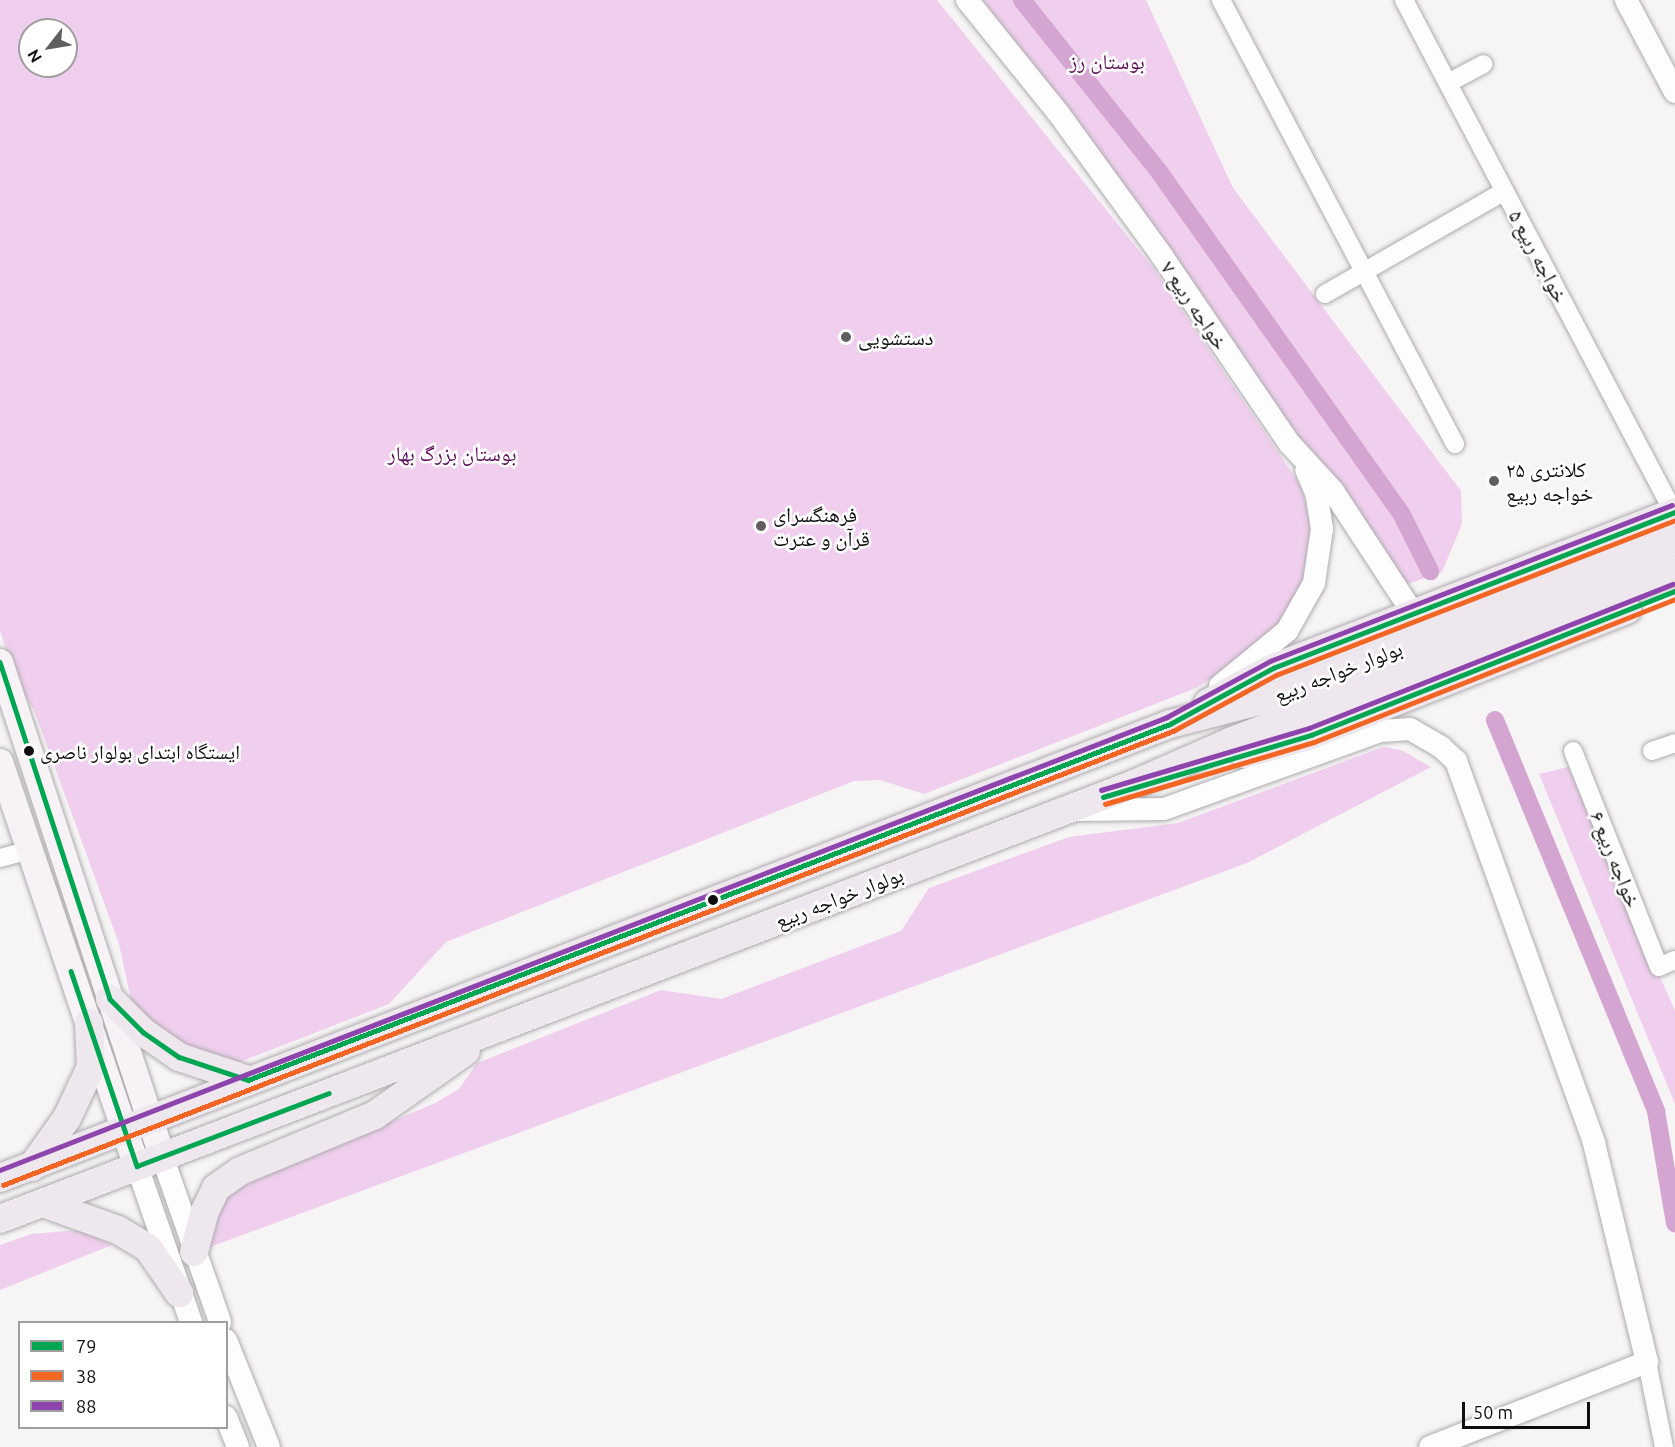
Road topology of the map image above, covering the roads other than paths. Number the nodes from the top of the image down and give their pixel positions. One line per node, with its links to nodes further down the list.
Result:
1 (967, 0): 11 (street, خواجه ربیع ۷)
2 (1221, 0): 9 (street)
3 (1404, 0): 6 (street, خواجه ربیع ۵)
4 (1626, 0): 7 (street)
5 (1483, 64): 6 (street)
6 (1448, 83): 8 (street, خواجه ربیع ۵)
7 (1675, 92)
8 (1505, 191): 9 (street); 13 (street, خواجه ربیع ۵)
9 (1365, 270): 10 (street); 12 (street)
10 (1325, 294)
11 (1290, 444): 16 (street, خواجه ربیع ۷); 18 (street)
12 (1455, 444)
13 (1675, 513): 16 (main road)
14 (1672, 552): 18 (main road, بولوار خواجه ربیع); 23 (main road, بولوار خواجه ربیع)
15 (1675, 591): 23 (main road)
16 (1414, 615): 18 (main road)
17 (0, 662): 28 (main road)
18 (1170, 724): 31 (main road, بولوار خواجه ربیع)
19 (1675, 743): 21 (street)
20 (1573, 751): 27 (street, خواجه ربیع ۶)
21 (1652, 751)
22 (0, 762): 25 (main road)
23 (1132, 785): 24 (main road, بولوار خواجه ربیع)
24 (1067, 810): 30 (main road, بولوار خواجه ربیع); 43 (street)
25 (29, 850): 26 (street); 29 (main road)
26 (0, 858)
27 (1667, 963)
28 (110, 999): 31 (main road); 32 (main road)
29 (89, 1023): 32 (main road); 34 (main road)
30 (502, 1027): 33 (main road, بولوار خواجه ربیع); 38 (main road)
31 (248, 1080): 32 (main road, بولوار خواجه ربیع)
32 (137, 1124): 33 (main road); 34 (main road, بولوار خواجه ربیع)
33 (149, 1161): 36 (main road, بولوار خواجه ربیع); 38 (street); 39 (street)
34 (32, 1167): 35 (main road, بولوار خواجه ربیع)
35 (0, 1179)
36 (43, 1203): 37 (main road, بولوار خواجه ربیع); 39 (main road)
37 (0, 1219)
38 (194, 1252): 41 (street)
39 (179, 1293): 40 (street)
40 (189, 1321)
41 (219, 1321)
42 (228, 1345): 46 (street)
43 (1647, 1362): 47 (street); 48 (street)
44 (228, 1422): 45 (street)
45 (238, 1447)
46 (269, 1447)
47 (1430, 1447)
48 (1664, 1447)

